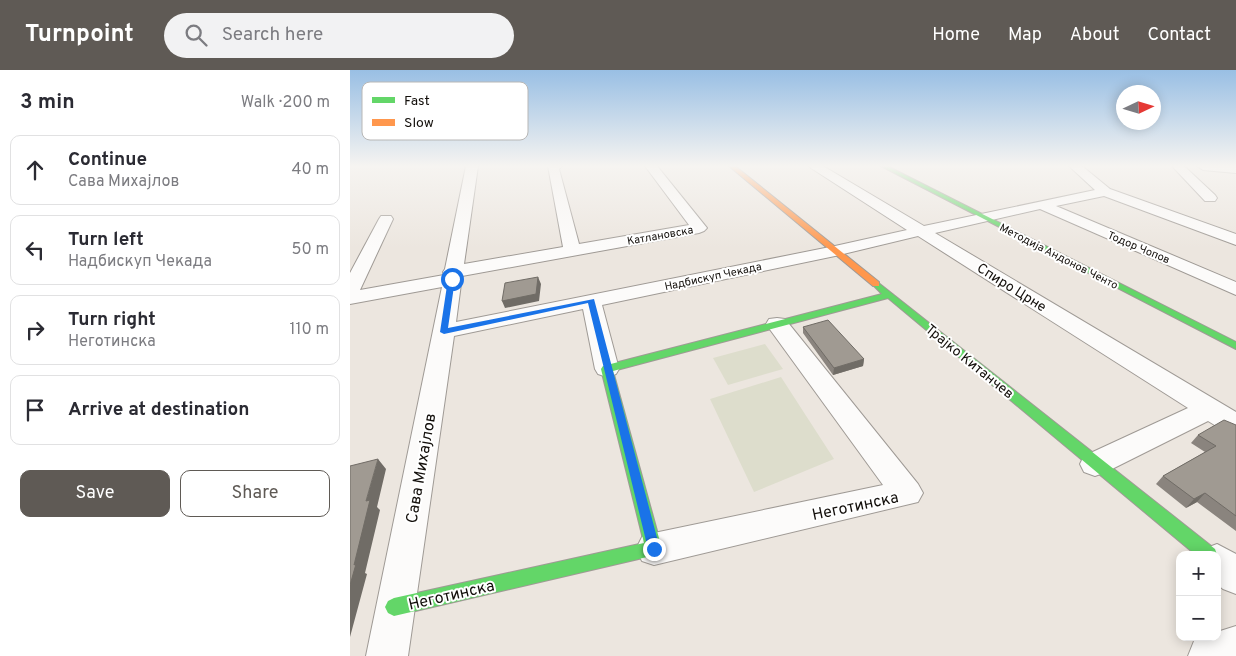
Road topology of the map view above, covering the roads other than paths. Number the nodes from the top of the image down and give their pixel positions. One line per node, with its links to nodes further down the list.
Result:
1 (467, 193): 18 (street, Сава Михајлов)
2 (559, 193): 16 (street)
3 (672, 193): 16 (street, Катлановска)
4 (765, 193): 17 (street, Трајко Китанчев)
5 (860, 193): 14 (street, Спиро Црне)
6 (937, 193): 12 (street, Методија Андонов Ченто)
7 (1098, 193): 11 (street, Надбискуп Чекада)
8 (1109, 193): 15 (street)
9 (1205, 193): 10 (street)
10 (1210, 198)
11 (1042, 205): 12 (street, Надбискуп Чекада); 19 (street, Тодор Чопов)
12 (982, 217): 14 (street, Надбискуп Чекада); 26 (street, Методија Андонов Ченто)
13 (386, 219): 20 (street)
14 (921, 231): 17 (street, Надбискуп Чекада); 28 (street, Спиро Црне)
15 (1236, 240)
16 (572, 251): 18 (street, Катлановска)
17 (835, 251): 21 (street, Трајко Китанчев); 23 (street, Надбискуп Чекада)
18 (452, 276): 22 (street); 25 (street, Сава Михајлов)
19 (1236, 289)
20 (350, 291)
21 (889, 295): 24 (street); 30 (street, Трајко Китанчев)
22 (350, 298)
23 (591, 301): 25 (street, Надбискуп Чекада); 27 (street)
24 (778, 324): 27 (street); 31 (street, Неготинска)
25 (444, 332): 35 (street, Сава Михајлов)
26 (1236, 346)
27 (608, 369): 31 (street)
28 (1209, 408): 29 (street, Спиро Црне); 30 (street)
29 (1236, 425)
30 (1095, 464): 32 (street, Трајко Китанчев)
31 (654, 549): 35 (street, Неготинска)
32 (1204, 551)
33 (1221, 564): 34 (street)
34 (1236, 576)
35 (394, 607): 37 (street, Сава Михајлов)
36 (1236, 646): 38 (street)
37 (387, 656)
38 (1209, 656)

